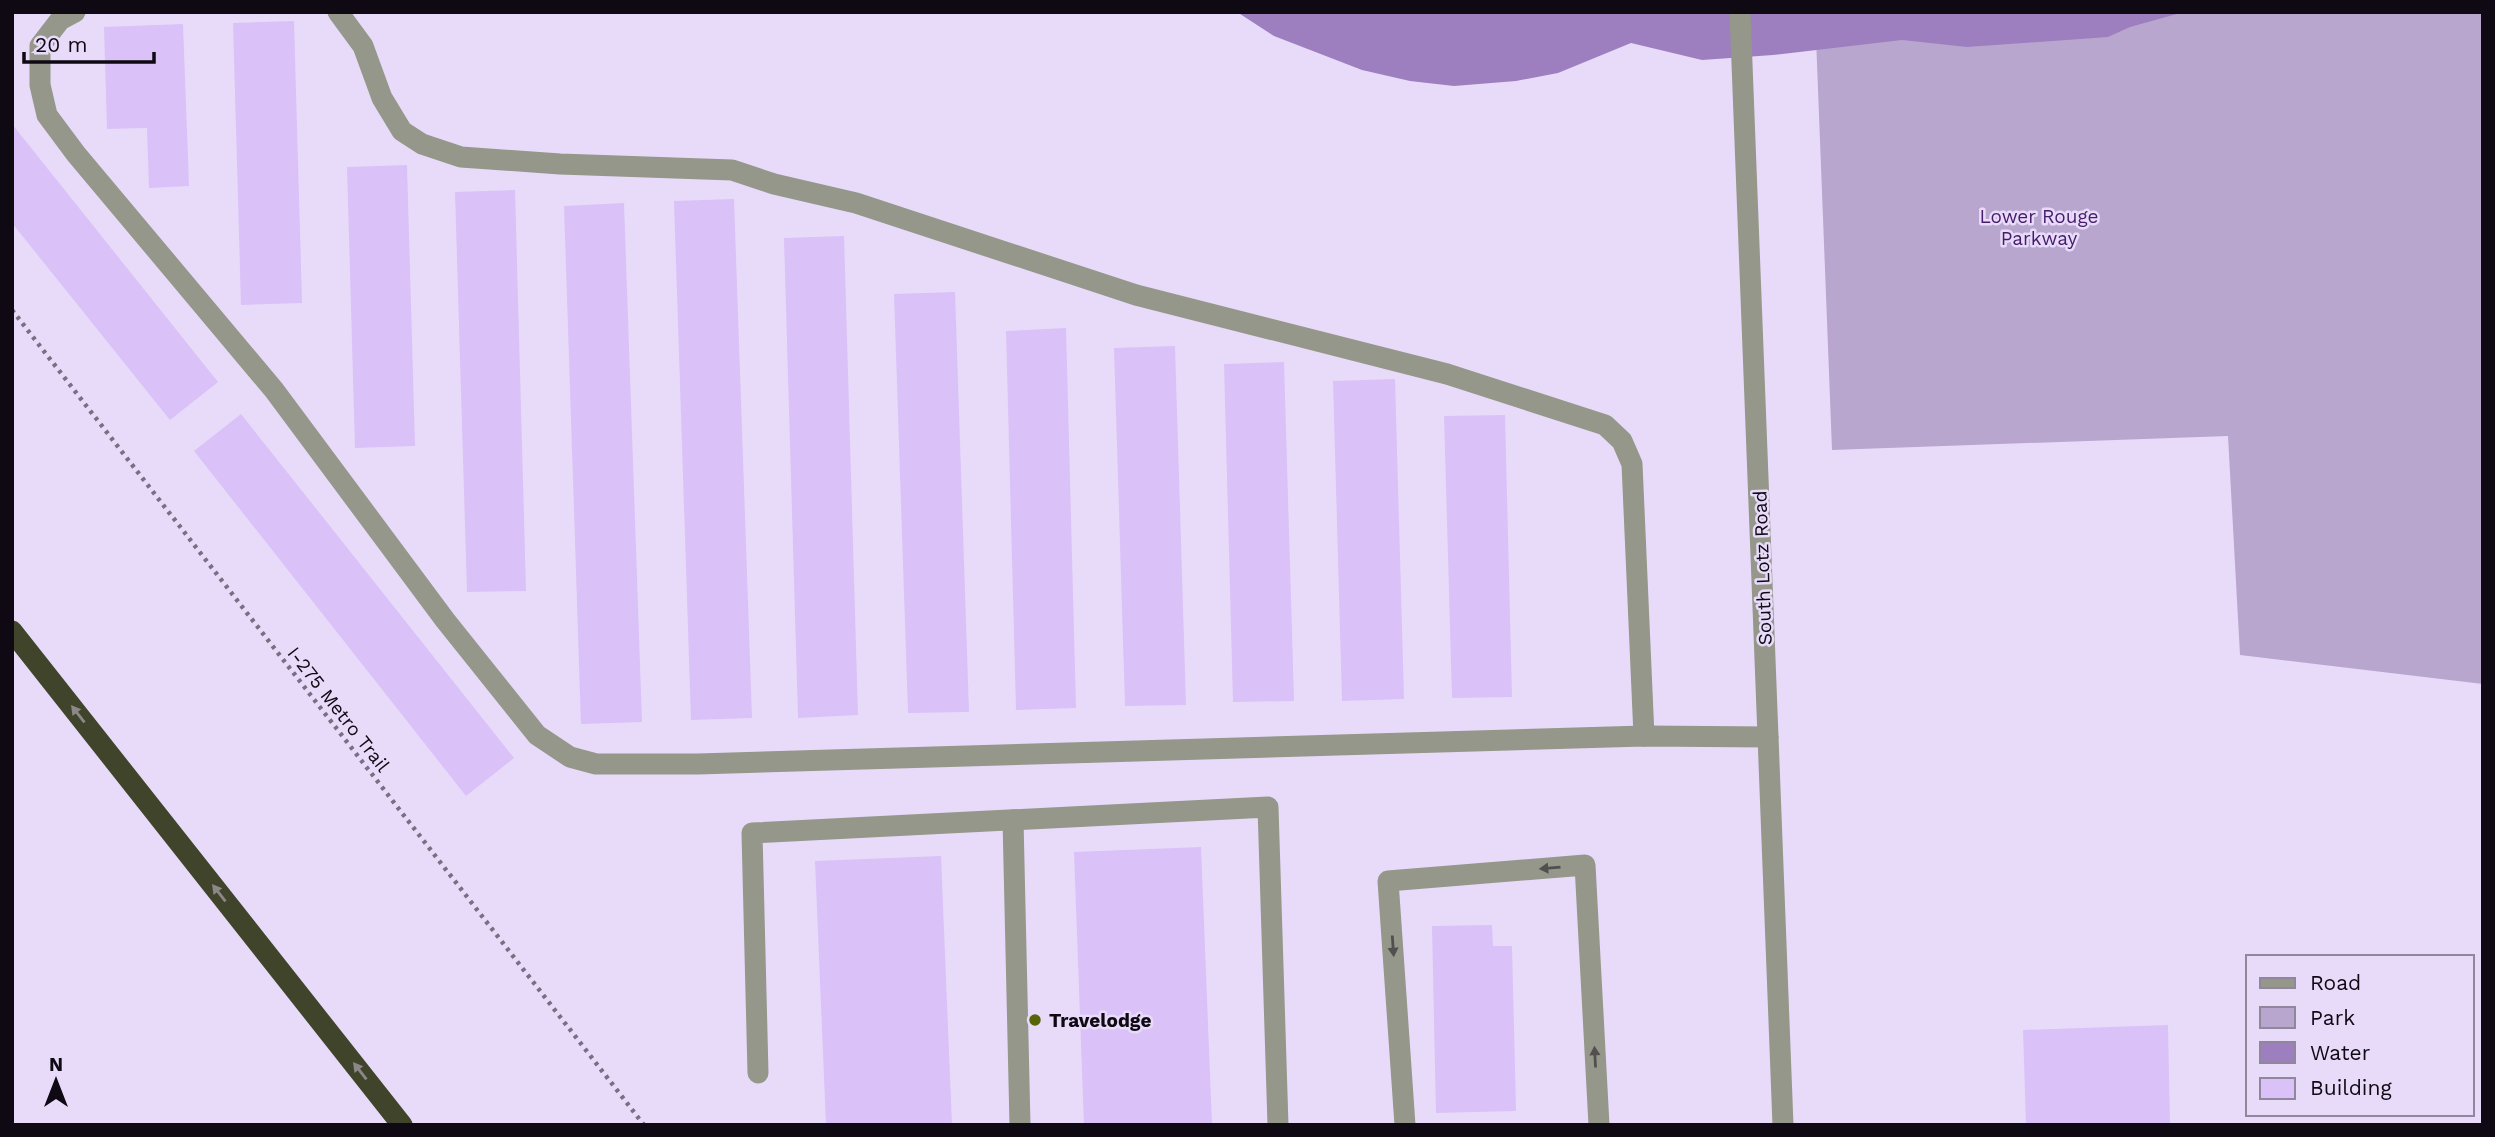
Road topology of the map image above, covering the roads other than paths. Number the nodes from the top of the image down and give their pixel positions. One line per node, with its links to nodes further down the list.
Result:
1 (75, 12): 5 (street)
2 (338, 12): 5 (street)
3 (1740, 12): 6 (street, South Lotz Road)
4 (12, 631): 9 (highway, one-way to 4)
5 (1644, 736): 6 (street)
6 (1768, 737): 14 (street, South Lotz Road)
7 (1013, 820): 8 (street); 10 (street); 11 (street)
8 (758, 1073)
9 (402, 1125)
10 (1020, 1125)
11 (1278, 1125)
12 (1405, 1125): 13 (street, one-way to 12)
13 (1599, 1125)
14 (1783, 1125)

